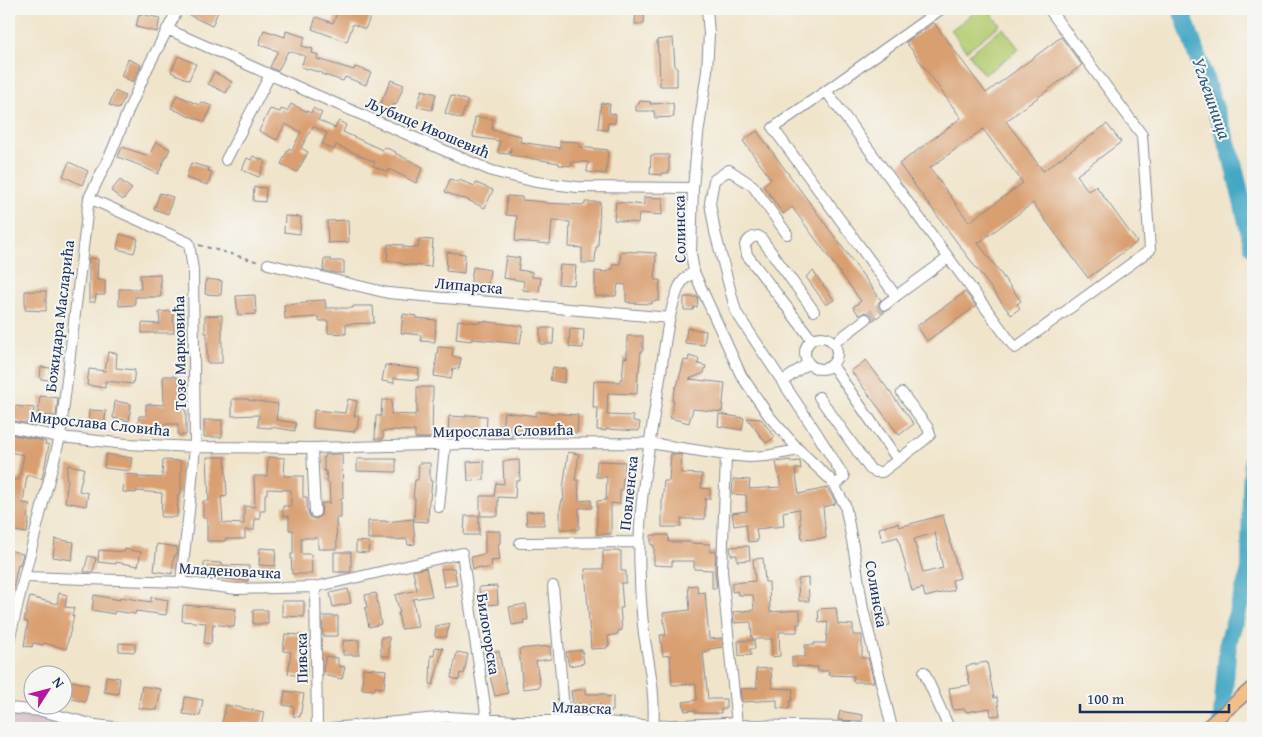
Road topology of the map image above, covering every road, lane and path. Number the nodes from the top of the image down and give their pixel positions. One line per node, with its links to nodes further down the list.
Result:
1 (178, 9): 5 (street, Божидара Масларића)
2 (707, 9): 9 (street, Солинска)
3 (941, 9): 7 (street)
4 (1049, 9): 13 (street)
5 (167, 29): 6 (street, Љубице Ивошевић); 10 (street, Божидара Масларића)
6 (270, 74): 8 (street); 9 (street, Љубице Ивошевић)
7 (826, 91): 13 (street); 16 (street)
8 (226, 160)
9 (693, 188): 15 (street, Солинска)
10 (90, 198): 12 (street); 29 (street, Божидара Масларића)
11 (787, 234): 25 (street)
12 (189, 243): 14 (path); 32 (street, Тозе Марковића)
13 (948, 258): 16 (street)
14 (268, 264): 19 (street, Липарска)
15 (694, 272): 19 (street, Повленска); 34 (street, Солинска)
16 (896, 296): 17 (street)
17 (885, 305)
18 (814, 311): 21 (street)
19 (670, 318): 30 (street, Повленска)
20 (866, 319): 22 (street)
21 (812, 340): 22 (street); 23 (street)
22 (834, 343): 24 (street)
23 (808, 363): 24 (street); 25 (street)
24 (832, 365): 36 (street)
25 (782, 382): 37 (street)
26 (902, 394): 36 (street)
27 (819, 397): 36 (street)
28 (9, 427): 29 (street, Мирослава Словића)
29 (60, 436): 32 (street, Мирослава Словића); 43 (street, Божидара Масларића)
30 (649, 443): 31 (street, Мирослава Словића); 35 (street, Мирослава Словића); 40 (street, Повленска)
31 (446, 446): 33 (street, Мирослава Словића); 38 (street)
32 (195, 447): 33 (street, Мирослава Словића); 44 (street, Тозе Марковића)
33 (312, 448): 39 (street)
34 (799, 450): 35 (street); 37 (street, Солинска)
35 (726, 455): 53 (street)
36 (898, 460)
37 (835, 486): 62 (street, Солинска)
38 (439, 507)
39 (315, 512)
40 (638, 542): 41 (street); 55 (street, Повленска)
41 (520, 543)
42 (462, 553): 46 (street, Младеновачка); 51 (street, Билогорска)
43 (24, 577): 44 (street, Младеновачка); 47 (street, Божидара Масларића)
44 (181, 582): 46 (street, Младеновачка)
45 (553, 586): 52 (street)
46 (315, 587): 58 (street, Пивска)
47 (9, 641)
48 (924, 672): 63 (street)
49 (1252, 688): 64 (main road)
50 (9, 708): 57 (street)
51 (490, 719): 52 (street, Млавска); 59 (street, Млавска); 60 (street)
52 (565, 721): 55 (street, Млавска)
53 (737, 725): 54 (street, Млавска); 56 (street, Млавска)
54 (713, 726): 55 (street, Млавска)
55 (653, 727)
56 (819, 727): 61 (street, Млавска)
57 (123, 728)
58 (317, 728)
59 (332, 728)
60 (500, 728)
61 (861, 728)
62 (892, 728)
63 (949, 728)
64 (1206, 728)

